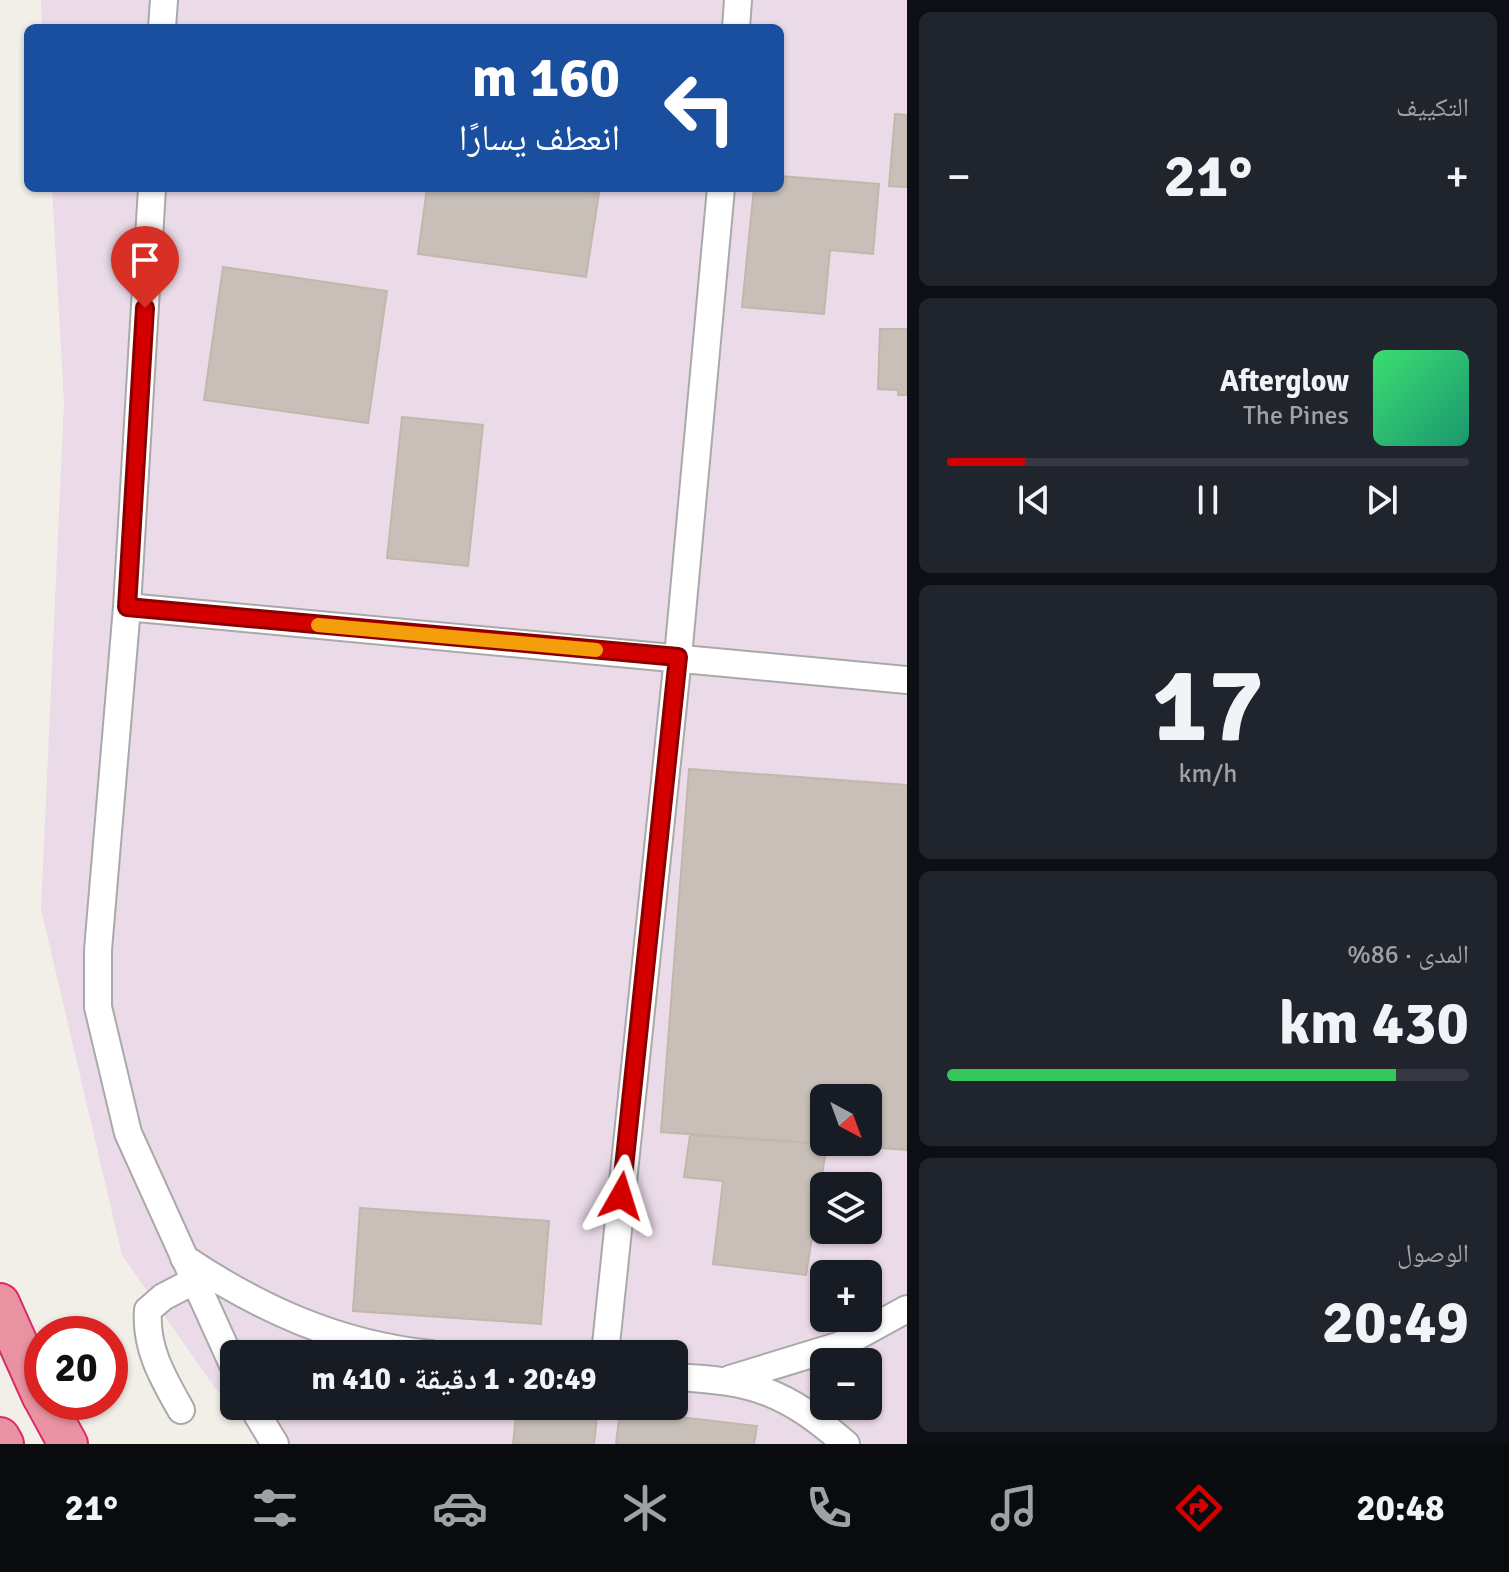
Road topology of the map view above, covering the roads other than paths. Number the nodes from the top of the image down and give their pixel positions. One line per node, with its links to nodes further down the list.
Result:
1 (164, 0): 3 (lane)
2 (738, 0): 4 (lane)
3 (162, 24)
4 (736, 24)
5 (152, 192): 7 (lane)
6 (721, 192): 8 (lane)
7 (127, 607): 8 (lane); 10 (lane)
8 (678, 657): 9 (lane); 16 (lane)
9 (907, 680)
10 (182, 1256): 11 (lane); 15 (lane)
11 (194, 1281): 14 (lane); 20 (lane)
12 (0, 1303): 17 (highway)
13 (907, 1309): 19 (lane)
14 (221, 1340)
15 (353, 1340)
16 (606, 1340)
17 (24, 1357)
18 (688, 1378): 19 (lane)
19 (730, 1379): 27 (lane)
20 (181, 1410)
21 (55, 1420): 25 (highway)
22 (260, 1420): 26 (lane)
23 (0, 1437): 24 (highway)
24 (4, 1444)
25 (68, 1444)
26 (275, 1444)
27 (846, 1444)

